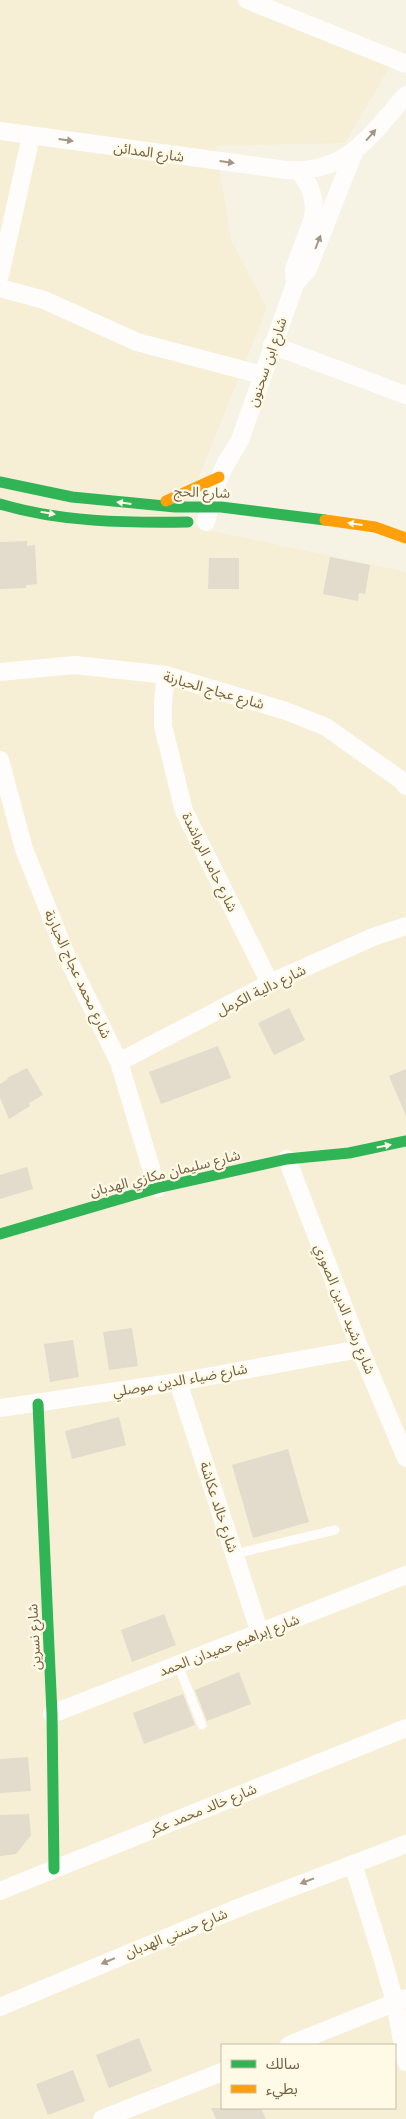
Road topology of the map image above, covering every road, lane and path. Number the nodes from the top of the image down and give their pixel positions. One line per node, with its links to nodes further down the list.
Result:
1 (246, 0): 2 (street)
2 (406, 64)
3 (406, 95): 6 (street, شارع ابن سحنون, one-way to 3)
4 (0, 131): 5 (street, شارع المدائن)
5 (31, 136): 7 (street, شارع المدائن, one-way to 7); 8 (street)
6 (354, 152): 7 (street, شارع ابن سحنون); 9 (street, شارع ابن سحنون, one-way to 6)
7 (298, 171): 9 (street, شارع ابن سحنون)
8 (0, 275)
9 (295, 284): 11 (street, شارع ابن سحنون)
10 (0, 288): 12 (street)
11 (272, 345): 12 (street, شارع ابن سحنون); 13 (street)
12 (262, 375): 14 (street, شارع ابن سحنون)
13 (406, 395)
14 (240, 440): 15 (street, شارع ابن سحنون); 21 (street, شارع ابن سحنون)
15 (219, 477): 18 (street); 21 (street, شارع ابن سحنون)
16 (0, 482): 18 (street, شارع الحج, one-way to 16)
17 (236, 496): 20 (street)
18 (155, 505): 21 (street, شارع الحج)
19 (2, 506): 21 (street, شارع الحج, one-way to 21)
20 (247, 510): 21 (street, شارع الحج); 23 (street, شارع الحج, one-way to 20)
21 (214, 514)
22 (286, 527): 23 (street, شارع الحج)
23 (404, 538)
24 (0, 672): 25 (street, شارع عجاج الحبارنة)
25 (166, 675): 27 (street, شارع عجاج الحبارنة); 29 (street, شارع حامد الرواشدة)
26 (0, 760): 30 (street, شارع محمد عجاج الحبارنة)
27 (406, 786)
28 (406, 926): 29 (street, شارع دالية الكرمل)
29 (270, 983): 30 (street, شارع دالية الكرمل)
30 (119, 1062): 35 (street, شارع محمد عجاج الحبارنة)
31 (406, 1129): 33 (street, شارع سليمان مكازي الهدبان)
32 (406, 1141): 33 (street, شارع سليمان مكازي الهدبان, one-way to 32)
33 (328, 1154): 34 (street, شارع سليمان مكازي الهدبان)
34 (286, 1159): 35 (street, شارع سليمان مكازي الهدبان); 37 (street, شارع رشيد الدين الصوري)
35 (157, 1188): 36 (street, شارع سليمان مكازي الهدبان)
36 (3, 1230)
37 (360, 1348): 38 (street, شارع ضياء الدين موصلي); 41 (street, شارع رشيد الدين الصوري)
38 (178, 1382): 39 (street, شارع ضياء الدين موصلي); 43 (street, شارع خالد عكاشة)
39 (38, 1404): 40 (street, شارع ضياء الدين موصلي); 47 (street, شارع نسرين)
40 (0, 1408)
41 (406, 1458)
42 (336, 1530): 43 (lane)
43 (235, 1554): 45 (street, شارع خالد عكاشة)
44 (406, 1575): 45 (street, شارع إبراهيم حميدان الحمد)
45 (260, 1633): 46 (street, شارع إبراهيم حميدان الحمد)
46 (178, 1665): 47 (street, شارع إبراهيم حميدان الحمد); 48 (lane)
47 (52, 1714): 52 (street, شارع نسرين)
48 (202, 1726)
49 (406, 1728): 52 (street, شارع خالد محمد عكر)
50 (406, 1844): 51 (street, شارع حسني الهدبان)
51 (353, 1864): 54 (street); 55 (street, شارع حسني الهدبان, one-way to 55)
52 (54, 1870): 53 (street, شارع خالد محمد عكر)
53 (0, 1891)
54 (400, 2000): 56 (street); 57 (street)
55 (0, 2007)
56 (291, 2044)
57 (406, 2062)
58 (221, 2072): 59 (street)
59 (102, 2119)

